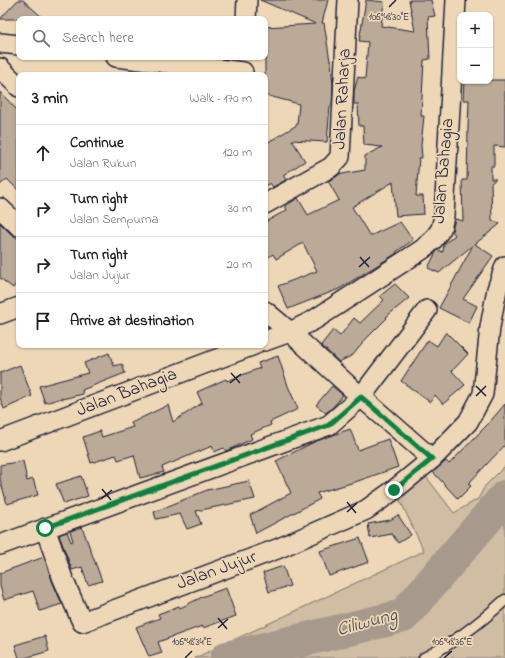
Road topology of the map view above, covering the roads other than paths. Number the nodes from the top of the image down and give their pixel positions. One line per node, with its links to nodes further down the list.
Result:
1 (247, 0): 4 (street)
2 (348, 0): 11 (street, Jalan Raharja)
3 (456, 0): 19 (street, Jalan Bahagia)
4 (246, 16)
5 (0, 43): 6 (street)
6 (16, 45)
7 (151, 60): 9 (street)
8 (0, 68): 10 (street)
9 (243, 68)
10 (16, 84)
11 (268, 202)
12 (0, 208): 13 (street)
13 (16, 223)
14 (505, 266): 24 (street)
15 (16, 308): 17 (street)
16 (427, 310): 22 (street)
17 (0, 314)
18 (268, 314): 19 (street)
19 (290, 332): 20 (street, Jalan Bahagia); 22 (street)
20 (268, 340)
21 (246, 348): 23 (street, Jalan Bahagia)
22 (361, 397): 24 (street); 25 (street)
23 (0, 441)
24 (432, 459): 25 (street, Jalan Jujur)
25 (45, 528): 26 (street)
26 (0, 545)
27 (505, 600): 28 (lane)
28 (424, 658)

